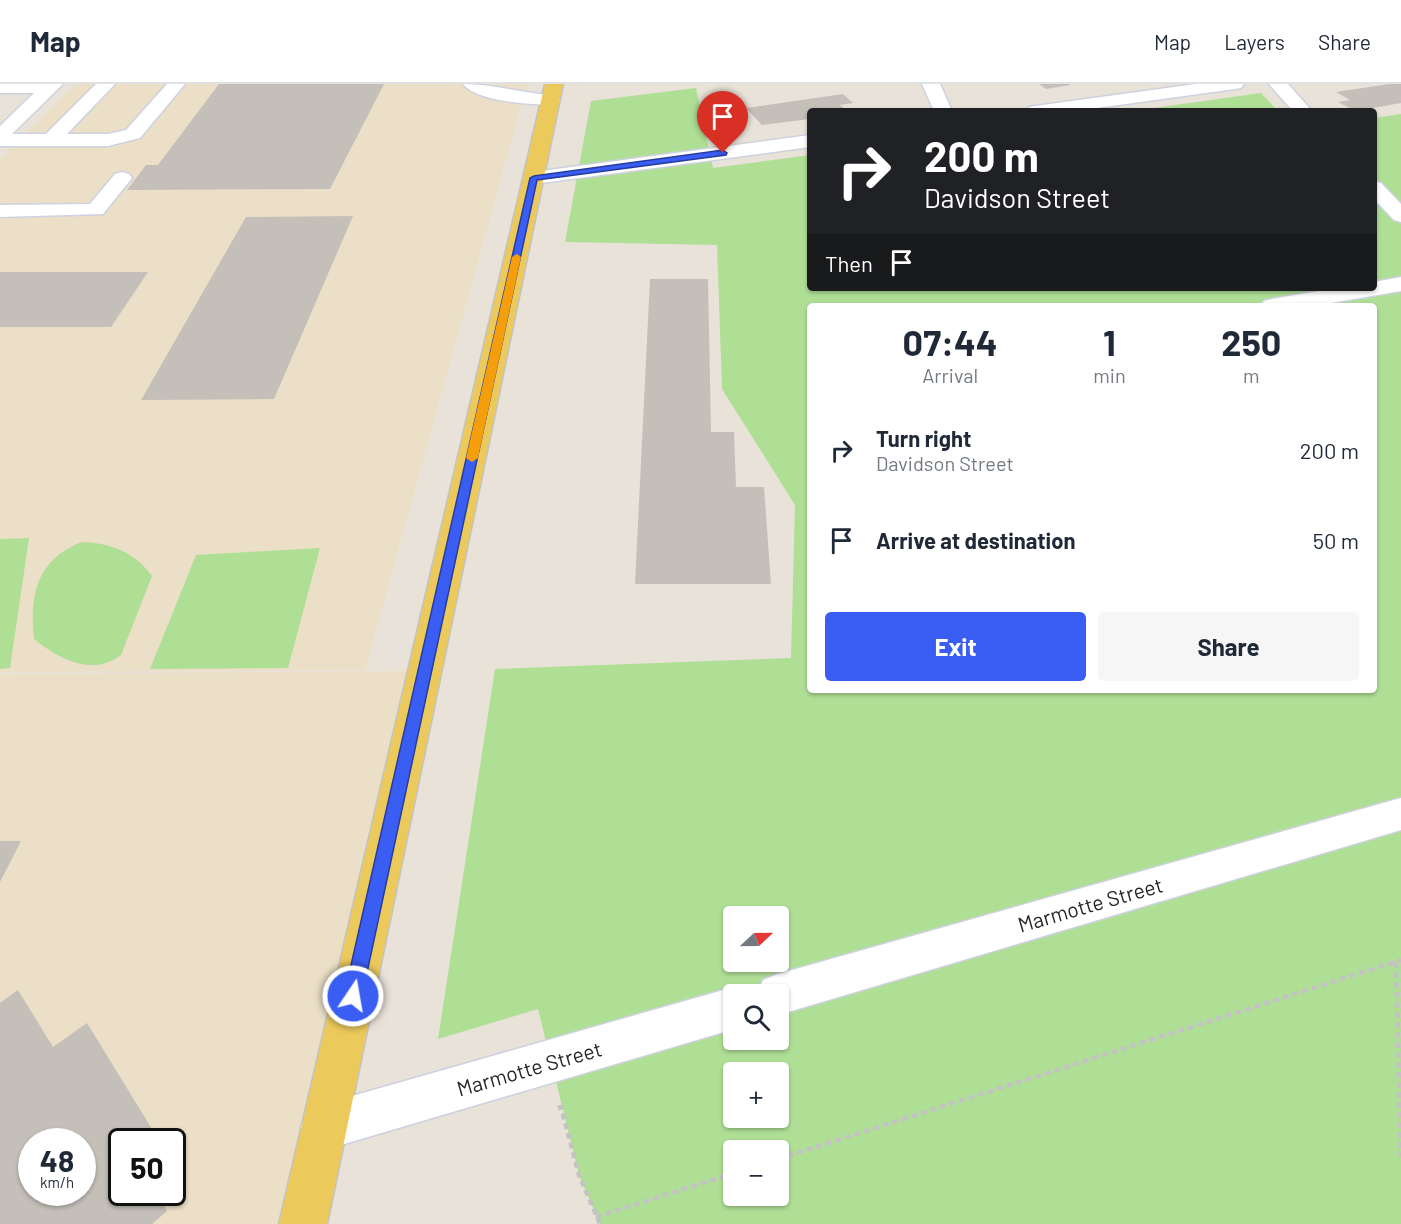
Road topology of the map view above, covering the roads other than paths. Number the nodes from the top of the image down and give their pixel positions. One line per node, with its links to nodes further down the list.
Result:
1 (106, 84): 14 (street)
2 (176, 84): 14 (street)
3 (472, 84): 9 (street)
4 (931, 84): 10 (street)
5 (1235, 84): 11 (street)
6 (1278, 84): 12 (street)
7 (52, 86): 8 (street); 13 (street)
8 (0, 88)
9 (553, 92): 17 (main road)
10 (942, 108)
11 (1057, 108)
12 (1301, 108)
13 (0, 138): 14 (street)
14 (51, 140)
15 (807, 141): 17 (street)
16 (122, 178): 19 (street)
17 (534, 178): 28 (main road)
18 (1377, 190): 20 (street)
19 (0, 211)
20 (1401, 216)
21 (1401, 284): 22 (street)
22 (1377, 288)
23 (1360, 291): 24 (street)
24 (1290, 303)
25 (1401, 814): 26 (street, Marmotte Street)
26 (789, 992)
27 (723, 1011): 28 (street, Marmotte Street)
28 (324, 1127): 29 (main road)
29 (303, 1224)

